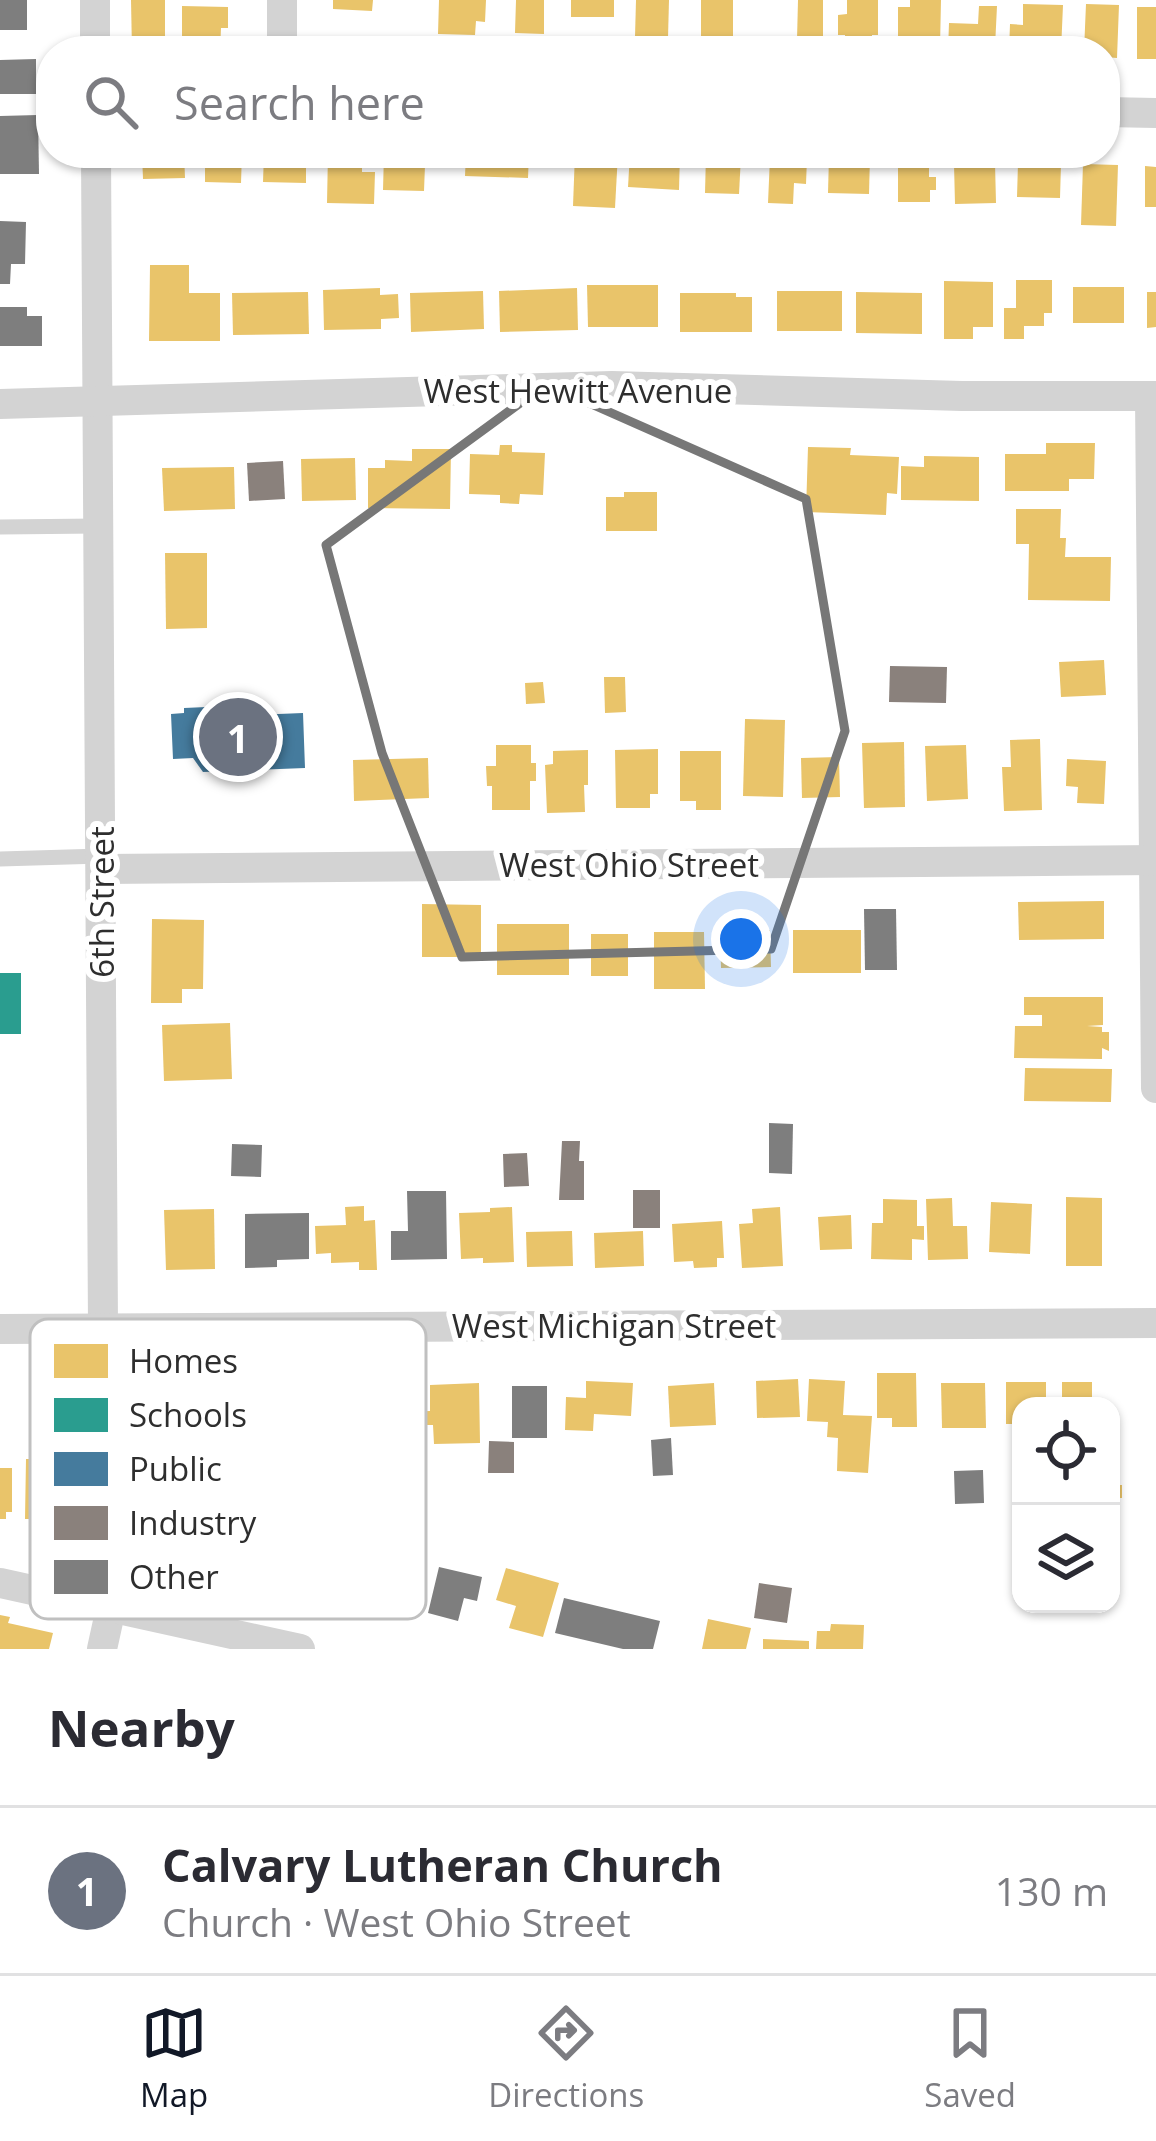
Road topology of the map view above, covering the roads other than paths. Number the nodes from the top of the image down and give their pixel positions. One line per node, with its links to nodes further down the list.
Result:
1 (95, 0): 3 (street)
2 (282, 0): 4 (street)
3 (95, 36)
4 (282, 36)
5 (1120, 112): 6 (street)
6 (1156, 113)
7 (96, 168): 9 (street, 6th Street)
8 (1153, 396): 9 (street, West Hewitt Avenue); 14 (street)
9 (97, 403): 10 (street, West Hewitt Avenue); 11 (street, 6th Street)
10 (0, 404)
11 (98, 526): 12 (lane); 15 (street, 6th Street)
12 (0, 527)
13 (0, 860): 15 (lane)
14 (1155, 860): 15 (street, West Ohio Street); 16 (street)
15 (102, 862): 17 (street, 6th Street)
16 (1156, 1088)
17 (103, 1319)
18 (1156, 1323): 19 (street, West Michigan Street)
19 (426, 1326)
20 (0, 1329): 21 (street, West Michigan Street)
21 (30, 1329)
22 (0, 1583): 23 (street)
23 (30, 1590)
24 (109, 1619): 26 (street, 6th Street)
25 (162, 1619): 27 (street)
26 (102, 1649)
27 (300, 1649)

